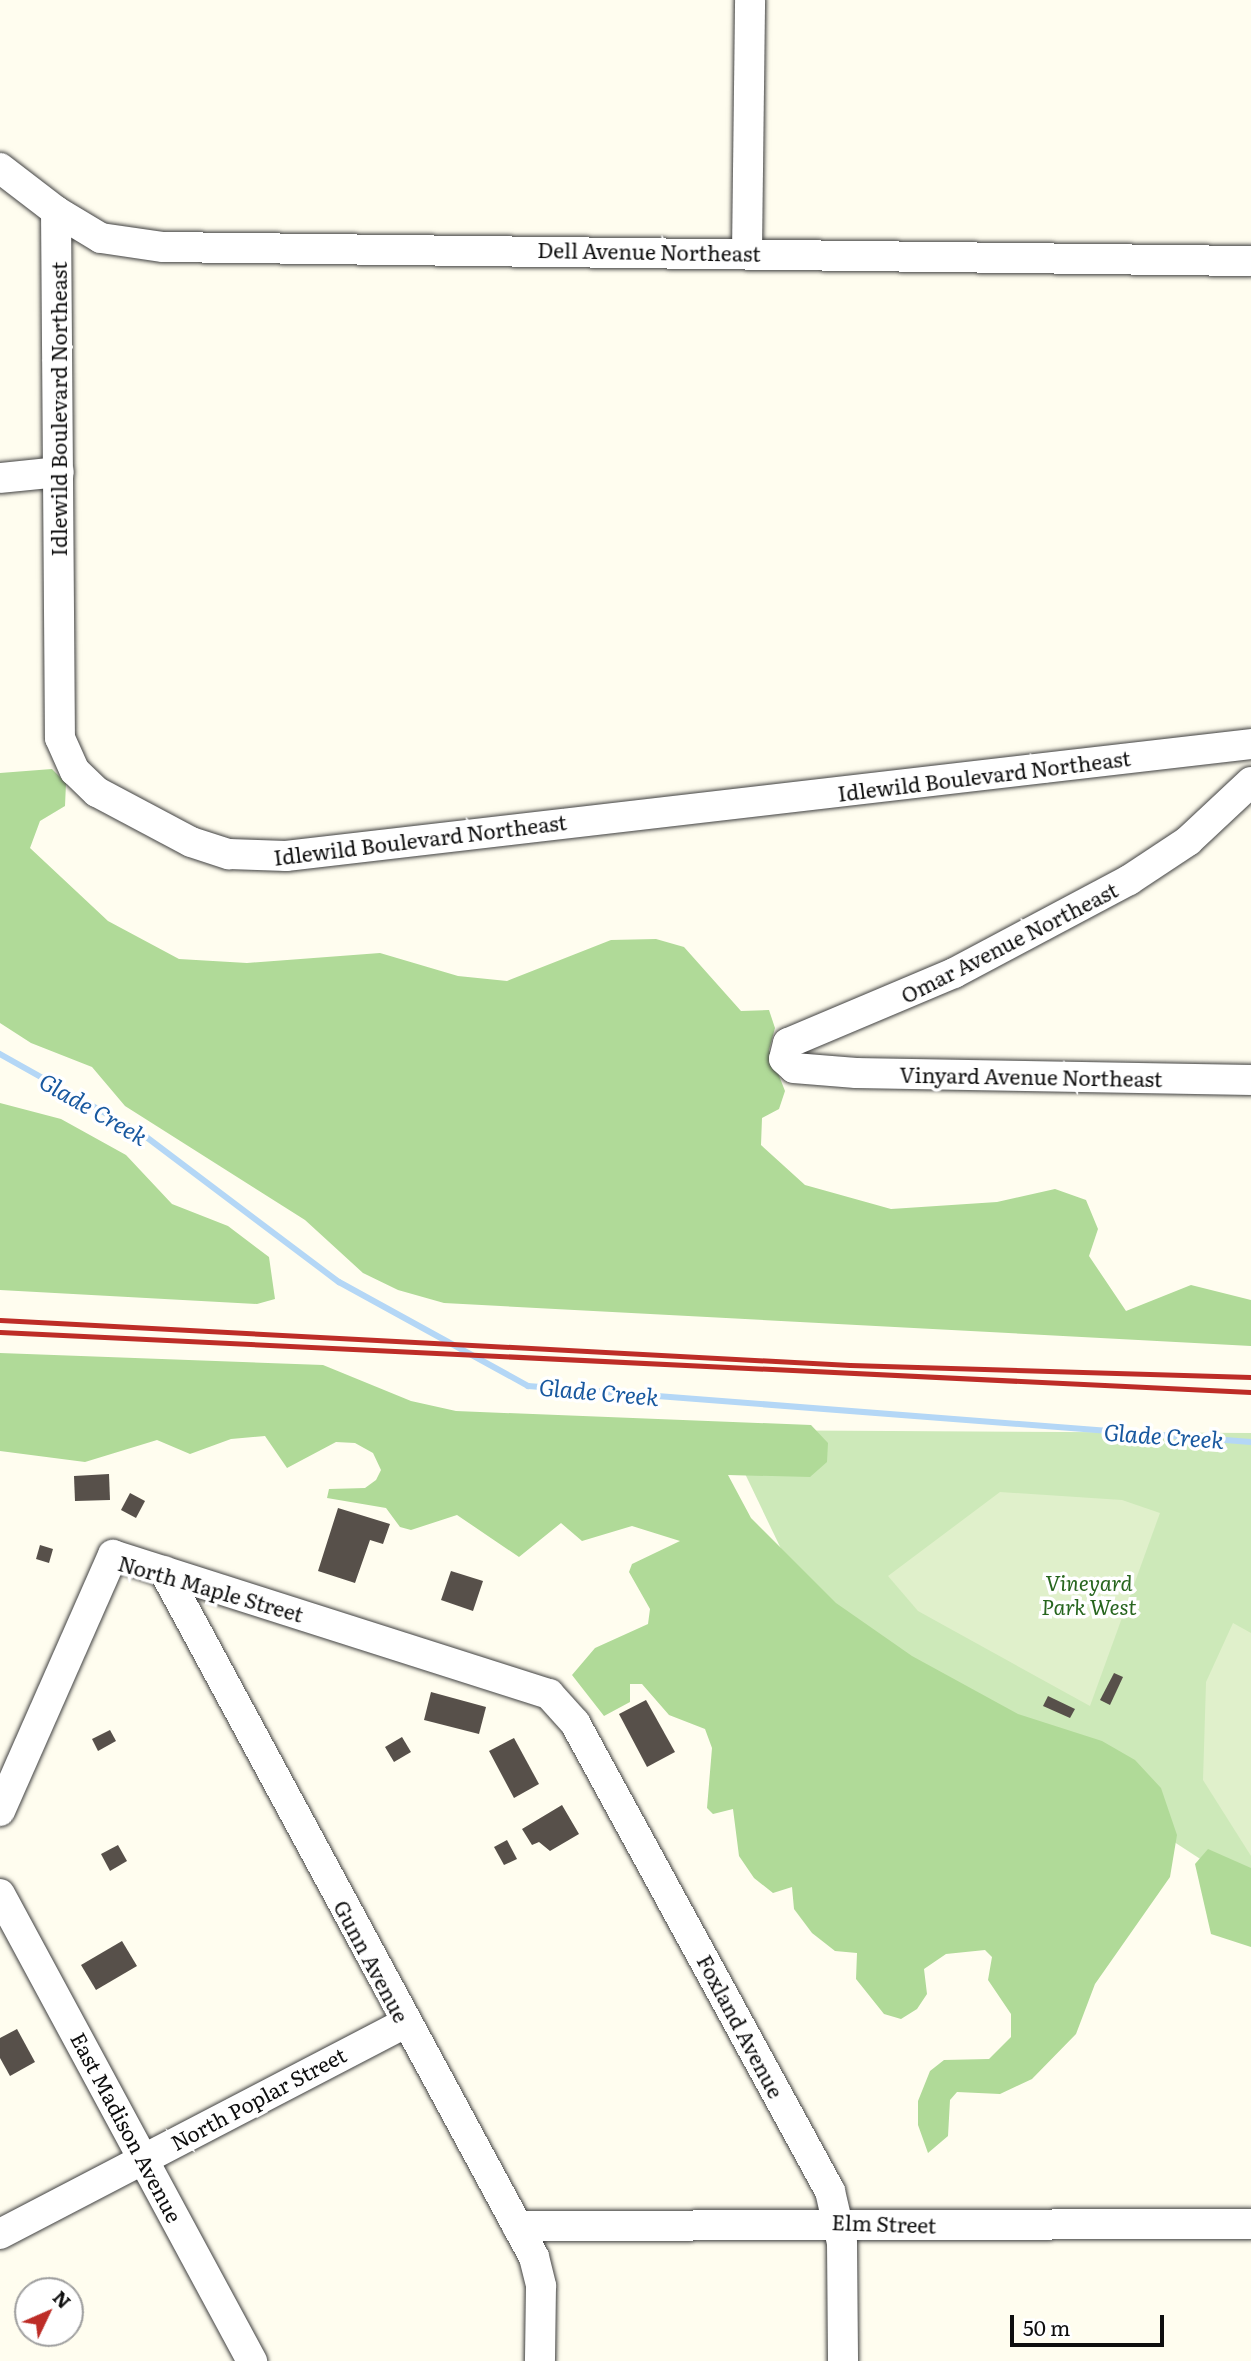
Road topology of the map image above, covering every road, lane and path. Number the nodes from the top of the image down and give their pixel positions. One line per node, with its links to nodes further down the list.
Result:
1 (750, 0): 4 (street)
2 (0, 168): 3 (street)
3 (56, 211): 4 (street, Dell Avenue Northeast); 6 (street, Idlewild Boulevard Northeast)
4 (747, 252): 5 (street, Dell Avenue Northeast)
5 (1251, 261)
6 (59, 472): 7 (street); 8 (street, Idlewild Boulevard Northeast)
7 (0, 478)
8 (1251, 744)
9 (1251, 782): 10 (street, Omar Avenue Northeast)
10 (812, 1069): 11 (street, Vinyard Avenue Northeast)
11 (1251, 1080)
12 (164, 1571): 13 (street, North Maple Street); 14 (street, North Maple Street); 16 (street, Gunn Avenue)
13 (567, 1711): 18 (street, Foxland Avenue)
14 (0, 1811)
15 (0, 1894): 17 (street, East Madison Avenue)
16 (406, 2023): 17 (street, North Poplar Street); 20 (street, Gunn Avenue)
17 (145, 2158): 21 (street, North Poplar Street); 22 (street, East Madison Avenue)
18 (840, 2222): 19 (street, Elm Street); 20 (street, Elm Street); 24 (street, Foxland Avenue)
19 (1251, 2224)
20 (517, 2226): 23 (street, Gunn Avenue)
21 (0, 2234)
22 (252, 2361)
23 (540, 2361)
24 (842, 2361)

